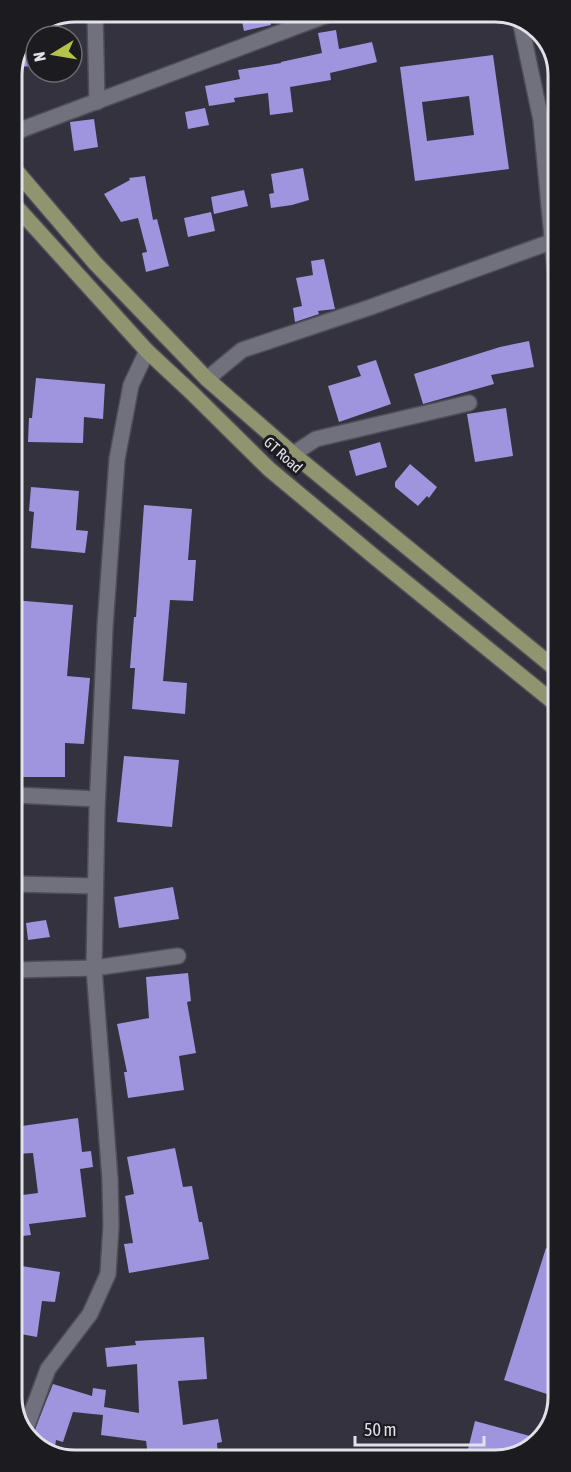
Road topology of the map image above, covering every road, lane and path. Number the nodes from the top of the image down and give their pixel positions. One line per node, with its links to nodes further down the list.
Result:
1 (95, 22): 4 (street)
2 (294, 23): 4 (street)
3 (523, 30): 5 (street)
4 (97, 102): 6 (street)
5 (548, 120)
6 (23, 129)
7 (23, 179): 11 (main road)
8 (23, 214): 10 (main road, GT Road)
9 (548, 243): 11 (street)
10 (147, 351): 15 (main road, GT Road); 17 (street)
11 (207, 379): 13 (main road)
12 (469, 403): 13 (street)
13 (293, 454): 14 (main road)
14 (548, 663)
15 (548, 698)
16 (22, 795): 17 (street)
17 (97, 799): 19 (street)
18 (22, 884): 19 (street)
19 (95, 886): 21 (street)
20 (178, 956): 21 (street)
21 (94, 968): 22 (street); 23 (street)
22 (22, 970)
23 (29, 1421)

